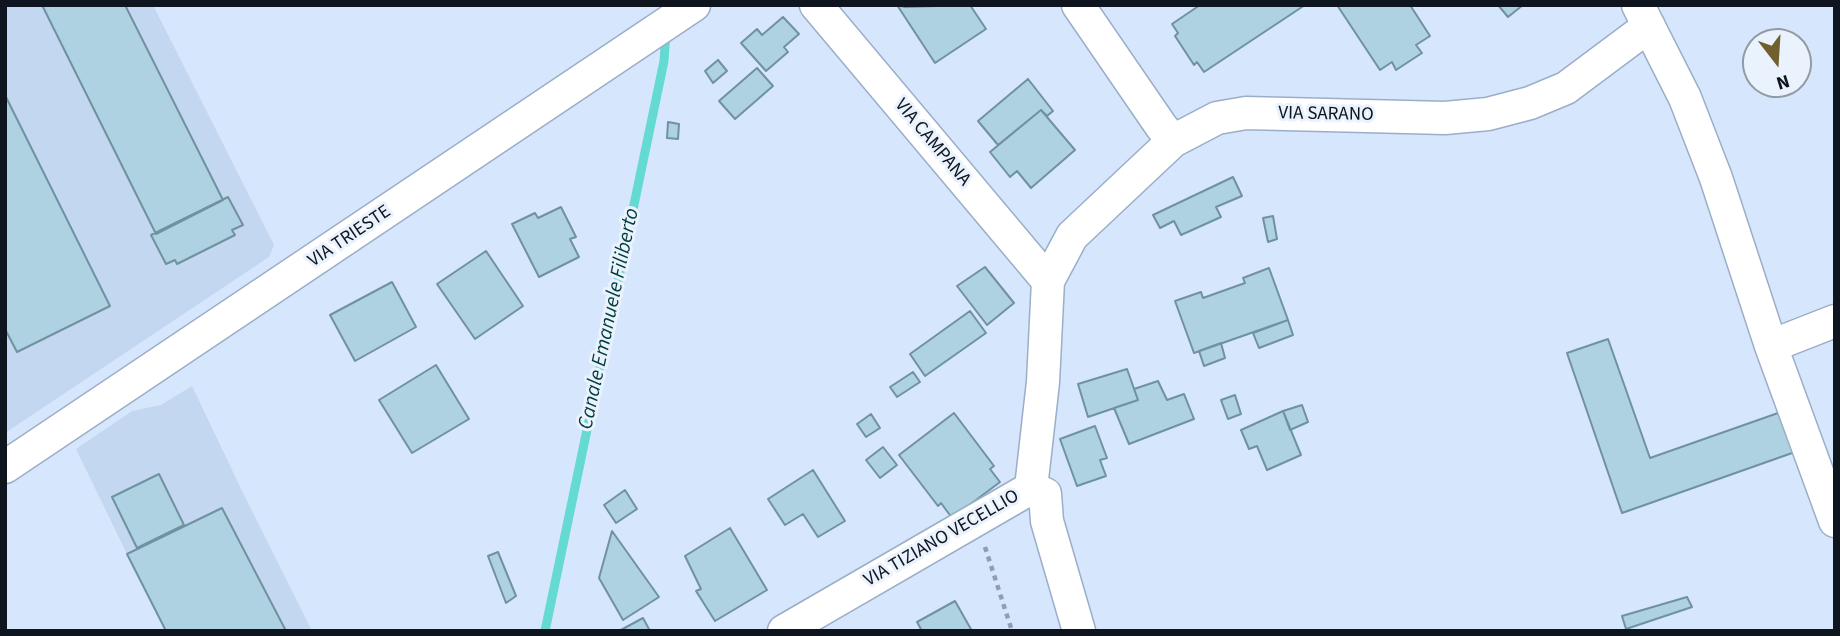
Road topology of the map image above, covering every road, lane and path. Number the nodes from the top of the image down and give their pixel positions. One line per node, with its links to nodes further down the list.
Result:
1 (816, 5): 6 (street, VIA CAMPANA)
2 (1078, 5): 5 (street)
3 (690, 8): 9 (street, VIA TRIESTE)
4 (1644, 15): 5 (street, VIA SARANO); 8 (street)
5 (1173, 141): 6 (street, VIA SARANO)
6 (1048, 281): 10 (street, VIA TIZIANO VECELLIO)
7 (1835, 321): 8 (street)
8 (1771, 346): 12 (street)
9 (5, 467)
10 (1031, 488): 11 (street, VIA TIZIANO VECELLIO); 16 (street)
11 (989, 512): 13 (street, VIA TIZIANO VECELLIO); 14 (path); 15 (street)
12 (1835, 521)
13 (784, 631)
14 (1012, 631)
15 (1058, 631)
16 (1079, 631)

